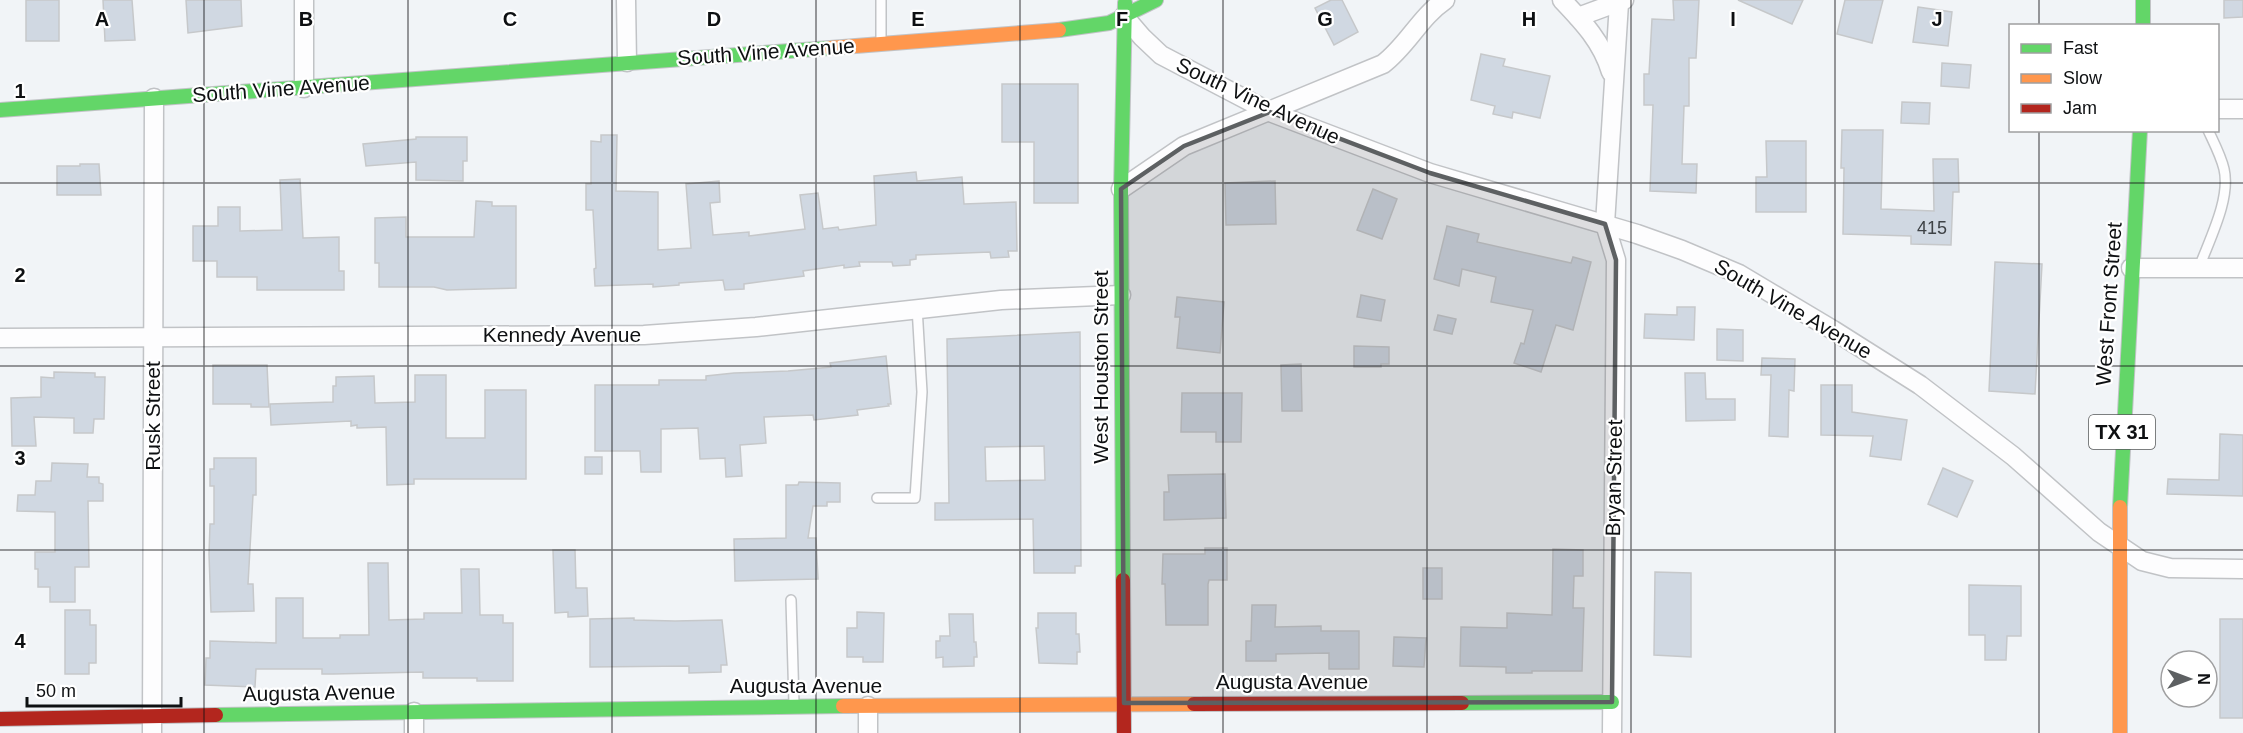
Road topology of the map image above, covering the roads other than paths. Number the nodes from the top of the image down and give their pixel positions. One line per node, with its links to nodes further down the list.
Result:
1 (304, 0): 15 (street)
2 (626, 0): 13 (street)
3 (881, 0): 12 (lane)
4 (1156, 0): 9 (street)
5 (1445, 0): 20 (street)
6 (1562, 0): 10 (street)
7 (2143, 0): 11 (street)
8 (1621, 1): 10 (street); 14 (street)
9 (1125, 8): 12 (street, South Vine Avenue); 20 (street, South Vine Avenue); 23 (street, West Houston Street)
10 (1578, 17): 14 (street)
11 (2143, 24)
12 (881, 44): 13 (street, South Vine Avenue)
13 (627, 62): 15 (street, South Vine Avenue)
14 (1614, 84): 24 (street)
15 (303, 88): 16 (street, South Vine Avenue)
16 (154, 98): 19 (street, South Vine Avenue); 31 (street, Rusk Street)
17 (2219, 109): 18 (street)
18 (2243, 109)
19 (0, 110)
20 (1270, 111): 23 (street); 24 (street, South Vine Avenue)
21 (2140, 132): 25 (street, West Front Street / TX 31)
22 (2209, 132): 26 (lane)
23 (1121, 189): 28 (street, West Houston Street)
24 (1605, 224): 33 (street, South Vine Avenue); 36 (street, Bryan Street)
25 (2131, 268): 26 (street); 33 (street, West Front Street / TX 31)
26 (2199, 268): 27 (street)
27 (2243, 268)
28 (1121, 295): 29 (street, Kennedy Avenue); 37 (street, West Houston Street)
29 (917, 307): 31 (street, Kennedy Avenue); 32 (lane)
30 (0, 338): 31 (street, Kennedy Avenue)
31 (153, 338): 42 (street, Rusk Street)
32 (877, 498)
33 (2121, 548): 34 (street, South Vine Avenue); 47 (street, West Front Street / TX 31)
34 (2243, 569)
35 (791, 600): 38 (lane)
36 (1612, 702): 37 (street, Augusta Avenue); 46 (street, Bryan Street)
37 (1124, 703): 39 (street, Augusta Avenue); 45 (street, West Houston Street)
38 (794, 706): 39 (street, Augusta Avenue); 40 (street, Augusta Avenue)
39 (868, 706): 44 (street)
40 (414, 712): 42 (street, Augusta Avenue); 43 (street)
41 (0, 719): 42 (street, Augusta Avenue)
42 (152, 725)
43 (414, 733)
44 (868, 733)
45 (1124, 733)
46 (1612, 733)
47 (2120, 733)

